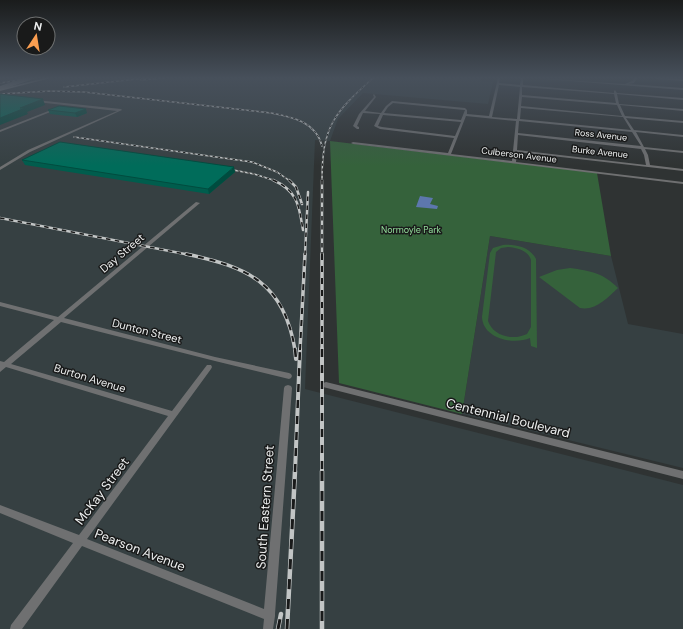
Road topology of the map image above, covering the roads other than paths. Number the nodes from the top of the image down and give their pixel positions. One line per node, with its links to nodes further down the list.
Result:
1 (60, 107): 21 (street)
2 (98, 107): 33 (street)
3 (367, 107): 12 (street)
4 (386, 107): 13 (street)
5 (448, 107): 14 (street)
6 (492, 107): 15 (street)
7 (519, 107): 17 (street)
8 (523, 107): 16 (street)
9 (620, 107): 16 (street)
10 (654, 107): 11 (street)
11 (683, 110)
12 (363, 112): 13 (street); 20 (street)
13 (382, 113): 18 (street); 25 (street)
14 (465, 115): 15 (street); 18 (street)
15 (490, 117): 17 (street)
16 (625, 117): 19 (street); 22 (street)
17 (518, 120): 22 (street); 23 (street)
18 (462, 122): 25 (street)
19 (683, 122)
20 (358, 128)
21 (0, 131)
22 (634, 131): 24 (street); 27 (street)
23 (517, 134): 27 (street, Ross Avenue); 28 (street)
24 (683, 136)
25 (456, 137): 30 (street)
26 (353, 143): 30 (street, Culberson Avenue)
27 (643, 147): 29 (street, Ross Avenue); 32 (street)
28 (515, 151): 31 (street); 32 (street, Burke Avenue)
29 (683, 152)
30 (449, 155): 31 (street, Culberson Avenue)
31 (514, 162): 35 (street, Culberson Avenue)
32 (648, 166): 34 (street, Burke Avenue)
33 (0, 169)
34 (683, 170)
35 (683, 183)
36 (198, 202): 38 (street, Day Street)
37 (0, 304): 38 (street, Dunton Street)
38 (60, 319): 39 (street, Day Street); 41 (street, Dunton Street)
39 (2, 365): 44 (street, Burton Avenue)
40 (209, 367): 44 (street, McKay Street)
41 (289, 376)
42 (326, 385): 45 (street, Centennial Boulevard)
43 (288, 388): 48 (street, South Eastern Street)
44 (174, 415): 47 (street, McKay Street)
45 (683, 475)
46 (0, 509): 47 (street, Pearson Avenue)
47 (81, 541): 48 (street, Pearson Avenue); 49 (street, McKay Street)
48 (270, 616): 50 (street, South Eastern Street)
49 (15, 629)
50 (268, 629)

